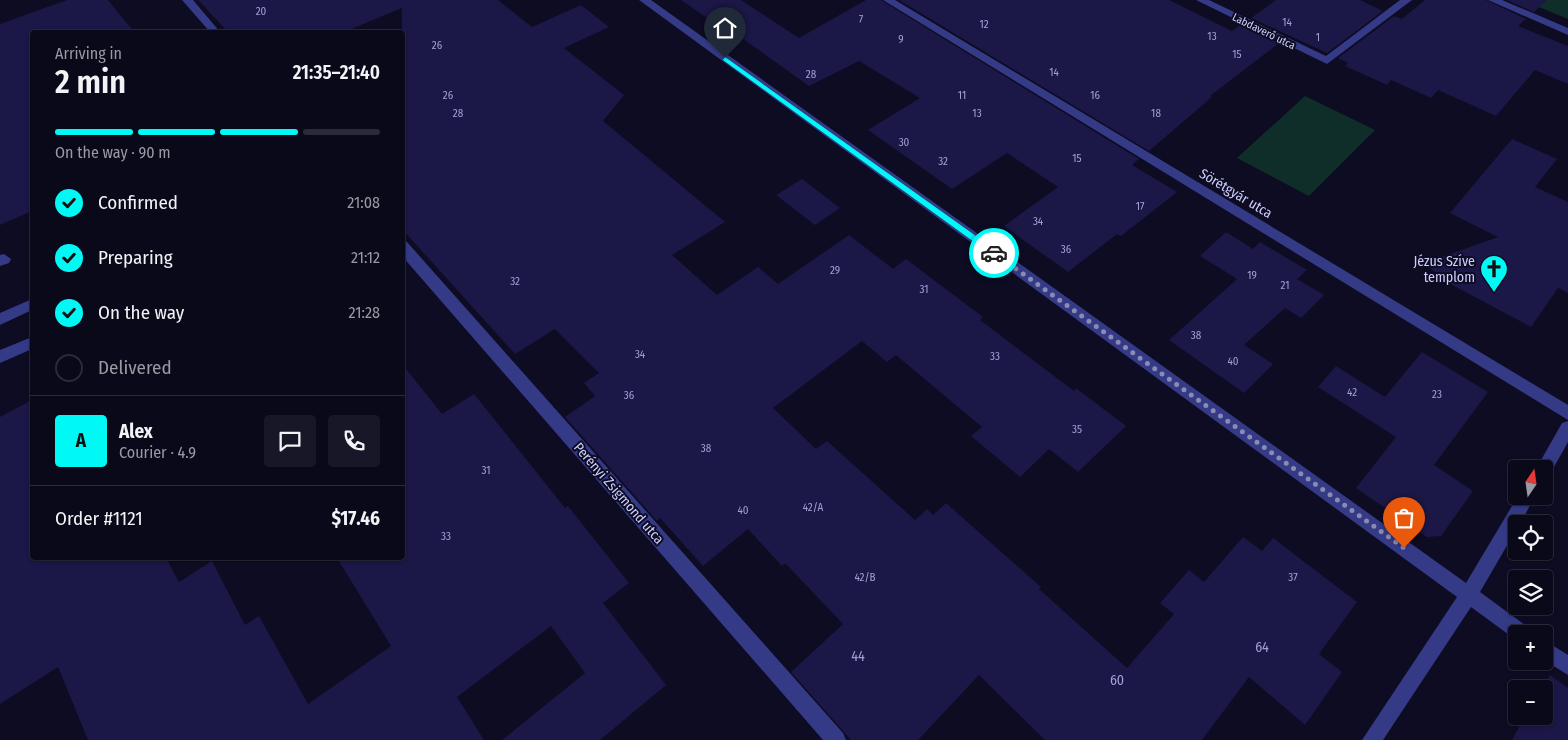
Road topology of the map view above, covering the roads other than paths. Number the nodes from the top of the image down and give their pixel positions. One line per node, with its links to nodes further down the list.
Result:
1 (187, 0): 7 (street)
2 (644, 0): 18 (street)
3 (888, 0): 14 (street, Sörétgyár utca)
4 (1201, 0): 5 (street, Labdaverő utca)
5 (1407, 0)
6 (1493, 0): 8 (street)
7 (214, 30)
8 (1568, 32)
9 (405, 249): 22 (street, Perényi Zsigmond utca)
10 (30, 304): 11 (street)
11 (0, 319)
12 (30, 344): 13 (street)
13 (0, 357)
14 (1568, 412)
15 (1568, 428): 16 (street)
16 (1549, 460)
17 (1522, 505): 18 (street)
18 (1468, 595): 19 (street); 23 (street)
19 (1510, 625)
20 (1553, 655): 21 (street)
21 (1568, 666)
22 (836, 740)
23 (1372, 740)

